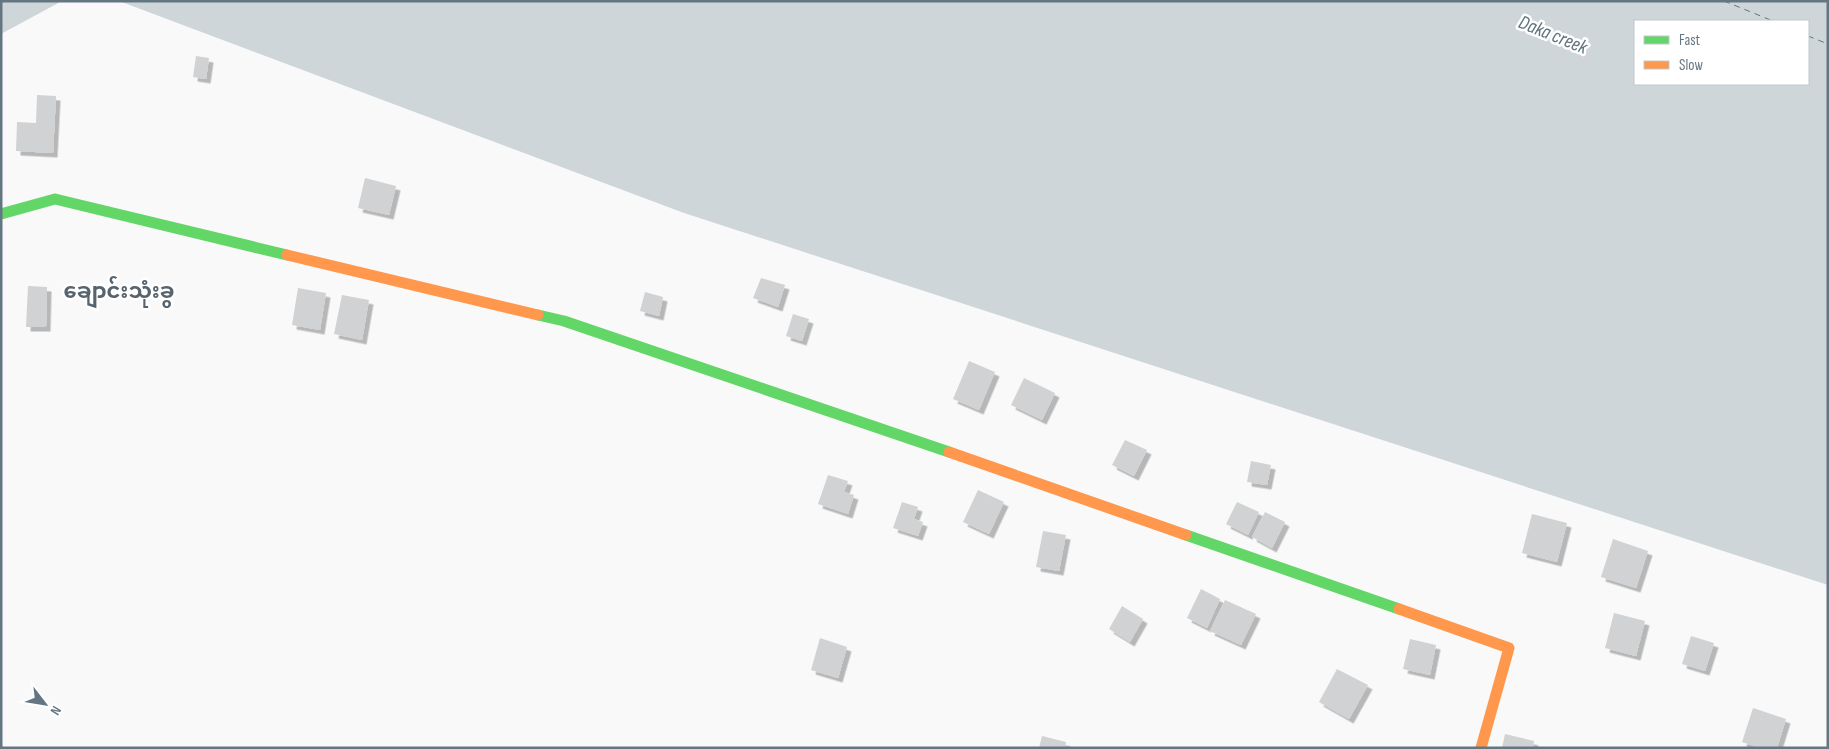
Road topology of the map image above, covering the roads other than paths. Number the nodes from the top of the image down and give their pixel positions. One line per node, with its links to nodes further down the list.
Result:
1 (1, 214): 2 (street)
2 (1481, 748)

